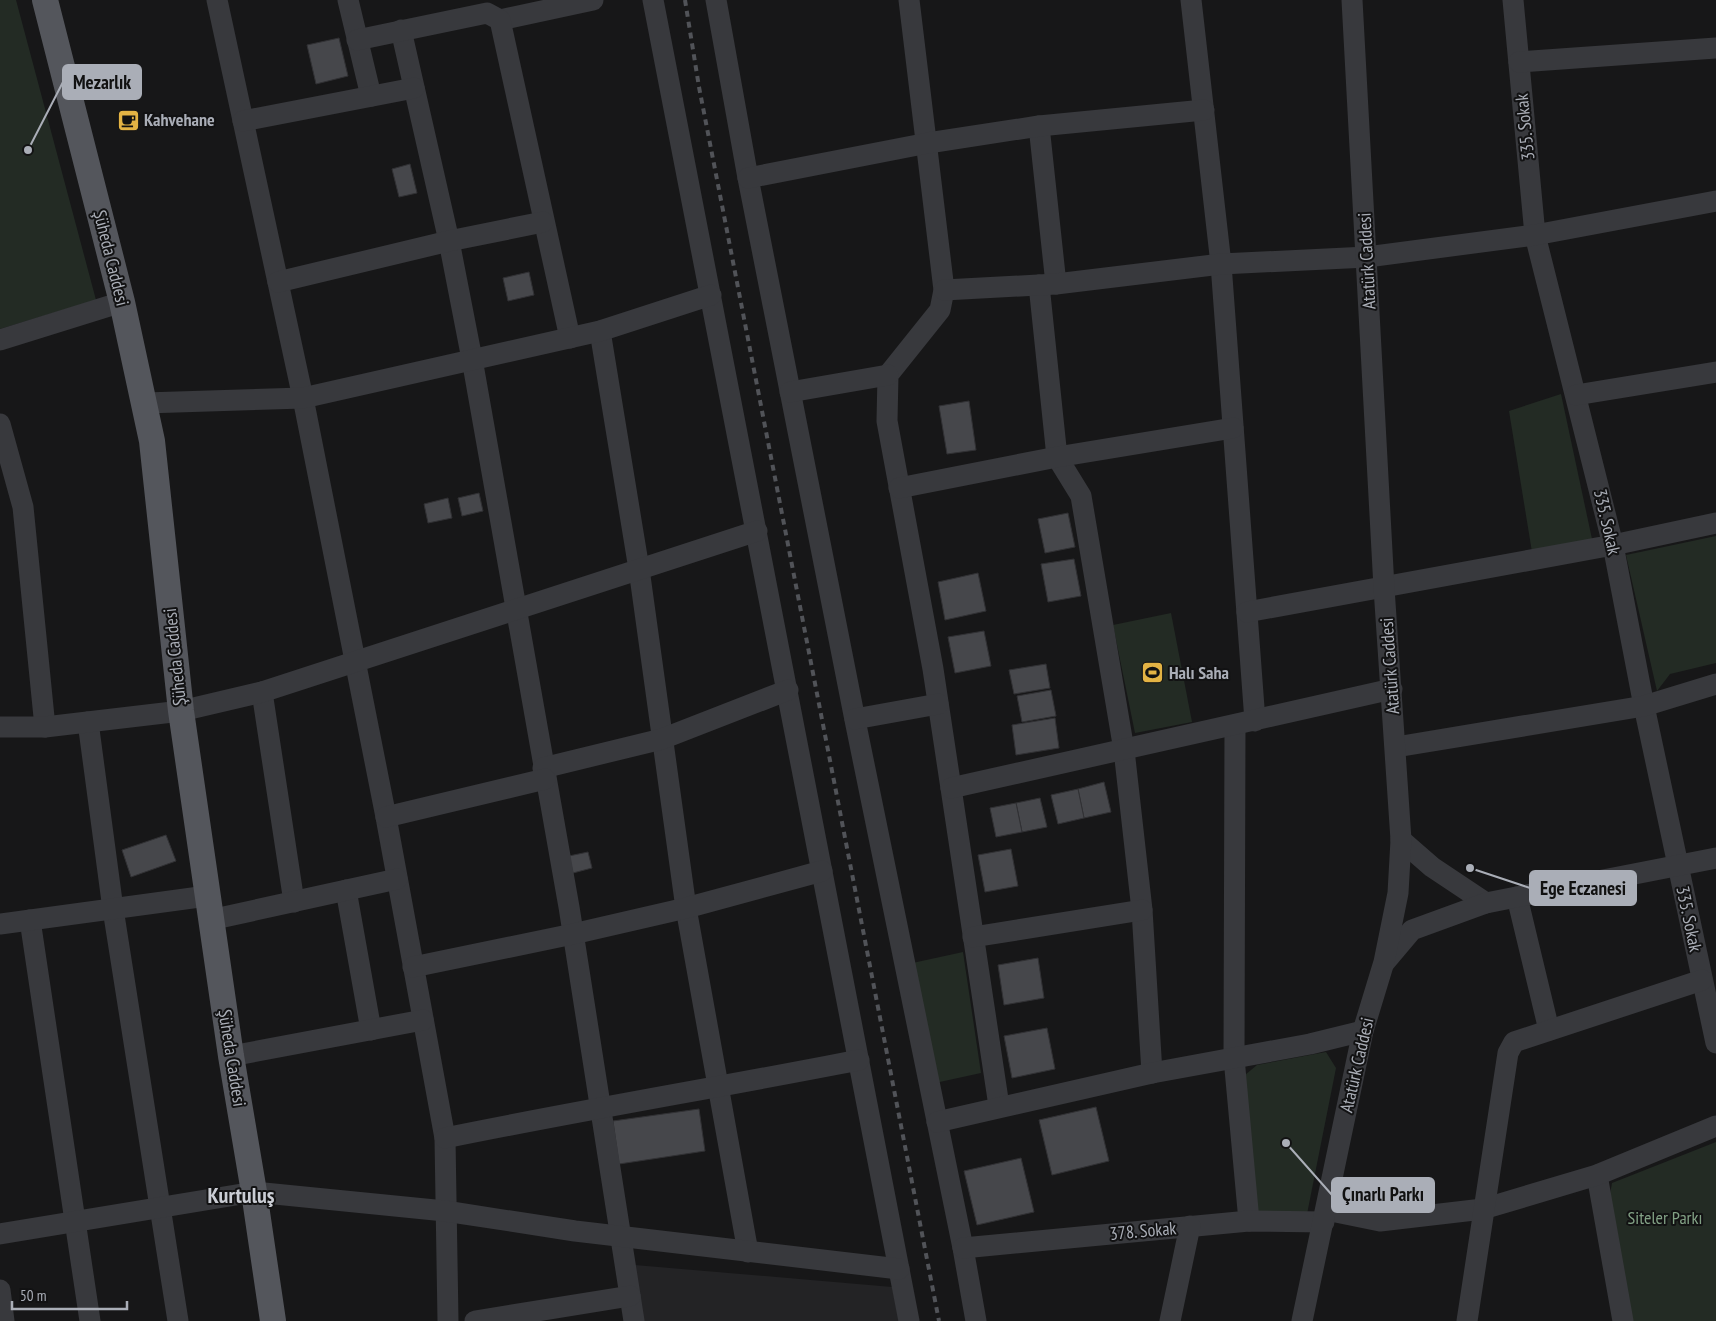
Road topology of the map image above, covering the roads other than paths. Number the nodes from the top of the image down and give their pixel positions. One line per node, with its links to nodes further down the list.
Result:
1 (45, 0): 33 (main road, Şüheda Caddesi)
2 (217, 0): 19 (street)
3 (348, 0): 13 (street)
4 (592, 0): 11 (street)
5 (653, 0): 32 (street)
6 (716, 0): 22 (street)
7 (909, 0): 21 (street)
8 (1191, 0): 18 (street)
9 (1352, 0): 27 (street, Atatürk Caddesi)
10 (1513, 0): 15 (street, 335. Sokak)
11 (500, 20): 12 (street); 24 (street)
12 (401, 30): 13 (street); 16 (street)
13 (357, 40): 17 (street)
14 (1716, 48): 15 (street)
15 (1519, 62): 25 (street, 335. Sokak)
16 (414, 88): 17 (street); 26 (street)
17 (371, 96): 19 (street)
18 (1204, 110): 20 (street); 28 (street)
19 (243, 121): 29 (street)
20 (1039, 126): 21 (street); 30 (street)
21 (928, 142): 22 (street); 31 (street)
22 (748, 178): 40 (street)
23 (1716, 201): 25 (street)
24 (543, 222): 26 (street); 35 (street)
25 (1535, 236): 27 (street); 41 (street, 335. Sokak)
26 (449, 241): 29 (street); 37 (street)
27 (1366, 257): 28 (street); 52 (street, Atatürk Caddesi)
28 (1221, 264): 30 (street); 45 (street)
29 (278, 282): 42 (street)
30 (1048, 284): 31 (street); 46 (street)
31 (944, 290): 39 (street)
32 (711, 295): 34 (street); 49 (street)
33 (122, 302): 36 (street); 43 (main road, Şüheda Caddesi)
34 (600, 331): 35 (street); 51 (street)
35 (570, 338): 37 (street)
36 (0, 340)
37 (472, 359): 42 (street); 53 (street)
38 (1716, 372): 41 (street)
39 (888, 375): 40 (street); 47 (street)
40 (790, 392): 63 (street)
41 (1576, 395): 50 (street, 335. Sokak)
42 (304, 398): 43 (street); 55 (street)
43 (145, 403): 62 (main road, Şüheda Caddesi)
44 (0, 424): 67 (street)
45 (1233, 428): 46 (street); 54 (street)
46 (1057, 457): 47 (street); 70 (street)
47 (899, 488): 60 (street)
48 (1716, 523): 50 (street)
49 (757, 531): 51 (street); 58 (street)
50 (1613, 545): 52 (street); 61 (street, 335. Sokak)
51 (640, 569): 53 (street); 68 (street)
52 (1384, 588): 54 (street); 57 (street, Atatürk Caddesi)
53 (515, 611): 55 (street); 71 (street)
54 (1247, 612): 65 (street)
55 (356, 661): 59 (street); 73 (street)
56 (1716, 684): 61 (street)
57 (1392, 689): 65 (street); 69 (street, Atatürk Caddesi)
58 (788, 690): 68 (street); 77 (street)
59 (262, 692): 62 (street); 81 (street)
60 (938, 704): 63 (street); 72 (street)
61 (1644, 706): 69 (street); 76 (street, 335. Sokak)
62 (181, 711): 64 (street); 83 (main road, Şüheda Caddesi)
63 (855, 719): 106 (street)
64 (88, 722): 67 (street); 85 (street)
65 (1245, 723): 70 (street); 100 (street)
66 (0, 727): 67 (street)
67 (44, 727)
68 (662, 739): 71 (street); 84 (street)
69 (1396, 746): 74 (street, Atatürk Caddesi)
70 (1124, 750): 72 (street); 86 (street)
71 (544, 774): 73 (street); 89 (street)
72 (951, 788): 90 (street)
73 (386, 817): 78 (street)
74 (1401, 840): 82 (street); 91 (street, Atatürk Caddesi)
75 (1716, 858): 76 (street)
76 (1678, 864): 80 (street); 93 (street, 335. Sokak)
77 (822, 871): 84 (street); 101 (street)
78 (397, 879): 79 (street); 92 (street)
79 (346, 890): 81 (street); 95 (street)
80 (1517, 897): 82 (street); 96 (street)
81 (294, 902): 83 (street)
82 (1486, 903): 91 (street)
83 (209, 908): 85 (street); 99 (main road, Şüheda Caddesi)
84 (686, 908): 89 (street); 103 (street)
85 (114, 909): 87 (street); 111 (street)
86 (1142, 910): 90 (street); 102 (street)
87 (30, 920): 88 (street); 116 (street)
88 (0, 924)
89 (573, 934): 92 (street); 104 (street)
90 (973, 937): 105 (street)
91 (1384, 962): 97 (street, Atatürk Caddesi)
92 (413, 967): 94 (street)
93 (1702, 980): 96 (street); 98 (street, 335. Sokak)
94 (423, 1020): 95 (street); 108 (street)
95 (371, 1030): 99 (street)
96 (1549, 1030): 112 (street)
97 (1364, 1031): 100 (street); 114 (street, Atatürk Caddesi)
98 (1715, 1035)
99 (231, 1056): 110 (main road, Şüheda Caddesi)
100 (1234, 1058): 102 (street); 115 (street)
101 (858, 1060): 103 (street); 122 (street)
102 (1152, 1073): 105 (street)
103 (718, 1088): 104 (street); 121 (street)
104 (600, 1106): 108 (street); 119 (street)
105 (999, 1106): 106 (street)
106 (937, 1122): 120 (street)
107 (1716, 1126): 109 (street, 378. Sokak)
108 (444, 1138): 113 (street)
109 (1597, 1174): 112 (street, 378. Sokak); 137 (street)
110 (254, 1192): 111 (street); 113 (street); 128 (main road, Şüheda Caddesi)
111 (161, 1208): 116 (street); 127 (street)
112 (1483, 1209): 114 (street, 378. Sokak); 136 (street)
113 (445, 1211): 119 (street); 129 (street)
114 (1325, 1216): 115 (street, 378. Sokak); 135 (street, Atatürk Caddesi)
115 (1249, 1221): 117 (street, 378. Sokak)
116 (74, 1222): 118 (street); 126 (street)
117 (1190, 1226): 120 (street, 378. Sokak); 134 (street)
118 (0, 1234)
119 (620, 1237): 121 (street); 124 (street)
120 (963, 1248): 133 (street)
121 (748, 1252): 122 (street)
122 (899, 1269): 132 (street)
123 (0, 1290): 125 (street)
124 (630, 1296): 130 (street); 131 (street)
125 (4, 1321)
126 (90, 1321)
127 (178, 1321)
128 (273, 1321)
129 (448, 1321)
130 (475, 1321)
131 (634, 1321)
132 (910, 1321)
133 (976, 1321)
134 (1170, 1321)
135 (1302, 1321)
136 (1467, 1321)
137 (1623, 1321)

